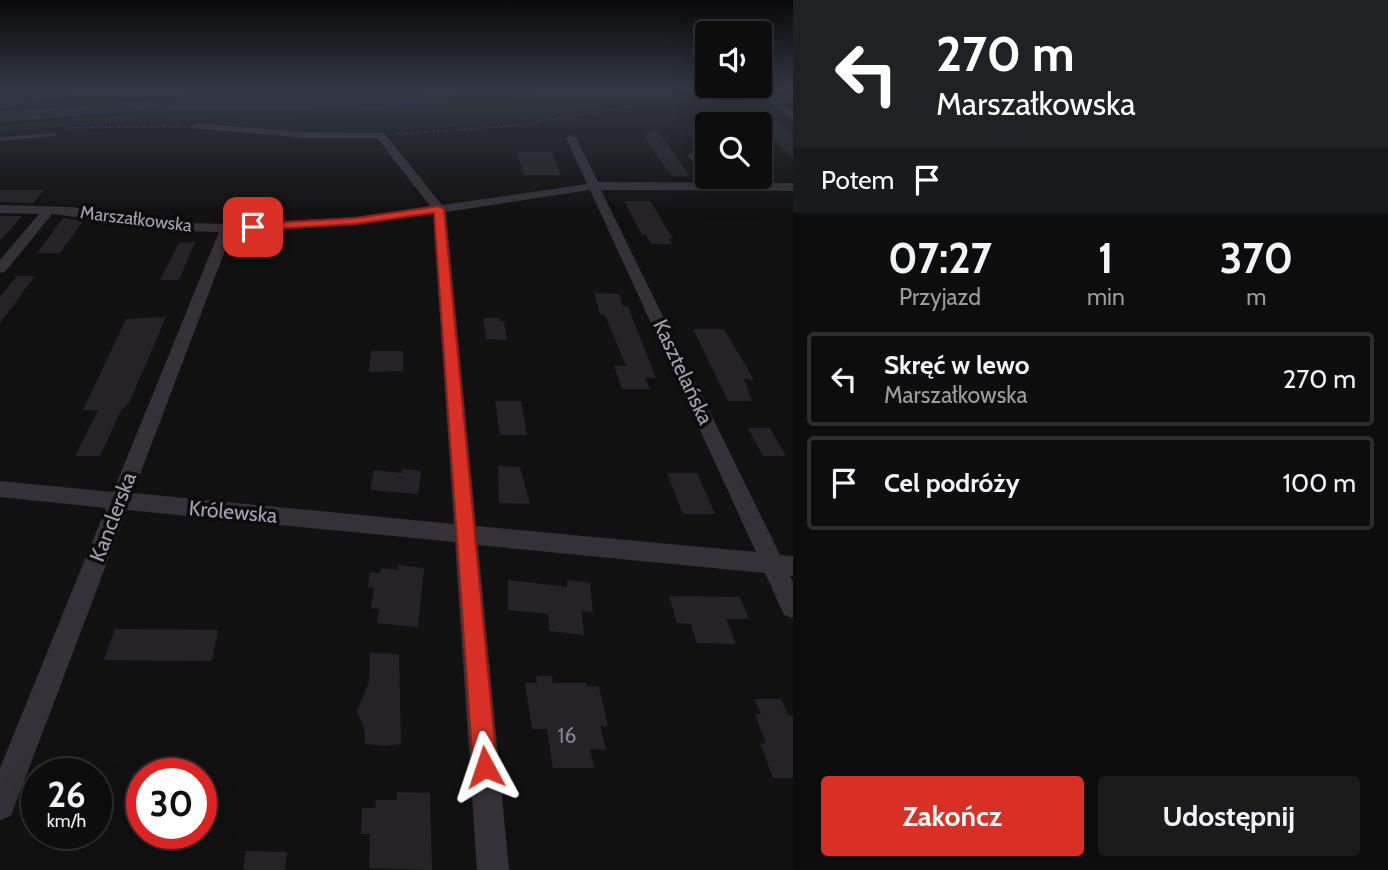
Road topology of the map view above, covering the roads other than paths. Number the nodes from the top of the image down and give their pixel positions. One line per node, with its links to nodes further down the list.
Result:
1 (239, 130): 12 (street)
2 (55, 132): 4 (lane)
3 (571, 138): 9 (street, Kasztelańska)
4 (0, 139)
5 (691, 155): 6 (lane)
6 (695, 160)
7 (695, 181): 9 (street, Marszałkowska)
8 (772, 185): 10 (street, Marszałkowska)
9 (595, 186): 12 (street, Marszałkowska); 19 (street, Kasztelańska)
10 (793, 187)
11 (0, 209): 13 (street, Marszałkowska)
12 (439, 209): 14 (street, Marszałkowska); 18 (street)
13 (49, 210): 14 (street, Marszałkowska); 15 (street)
14 (227, 228): 17 (street, Kanclerska)
15 (0, 269)
16 (0, 489): 17 (street, Królewska)
17 (119, 501): 18 (street, Królewska); 21 (street, Kanclerska)
18 (466, 534): 19 (street, Królewska); 22 (street)
19 (783, 565): 20 (street, Kasztelańska)
20 (793, 607)
21 (0, 806)
22 (493, 870)

